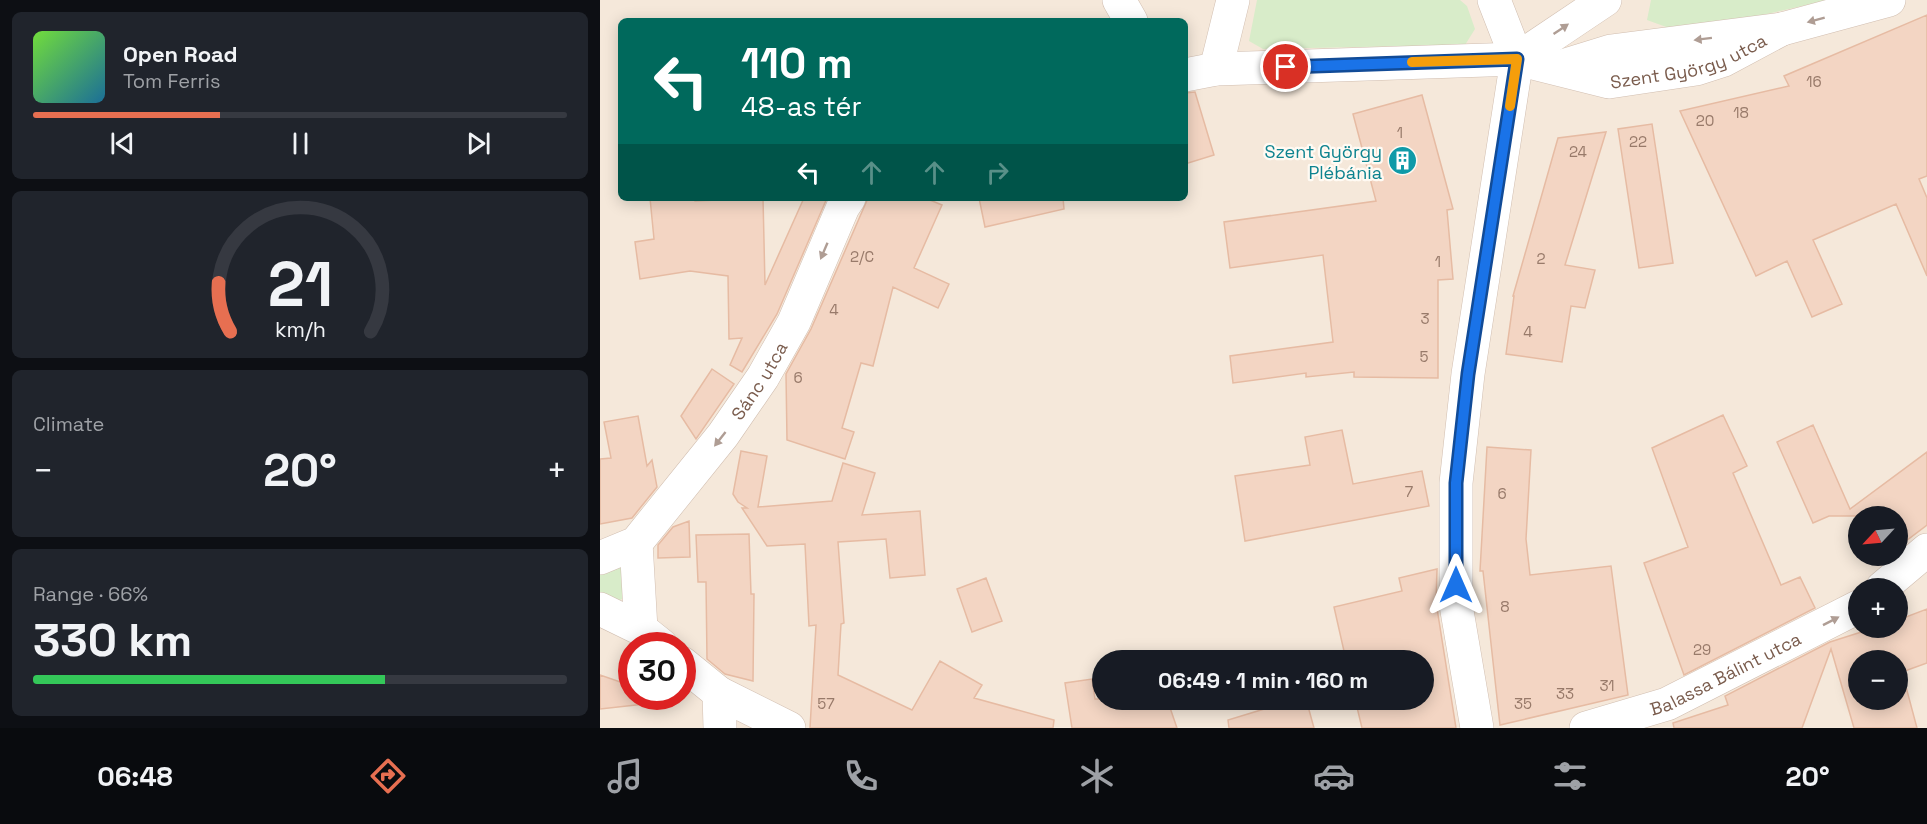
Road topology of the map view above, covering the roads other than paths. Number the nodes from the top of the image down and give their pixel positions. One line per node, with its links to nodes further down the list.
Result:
1 (1119, 0): 6 (street)
2 (1233, 0): 8 (street)
3 (1494, 0): 7 (street)
4 (1605, 0): 7 (street, one-way to 4)
5 (1889, 0): 7 (street, Szent György utca, one-way to 7)
6 (1129, 18)
7 (1517, 59): 8 (street, Szent György utca); 22 (street)
8 (1201, 72)
9 (847, 201): 10 (street, Sánc utca, one-way to 10)
10 (636, 543): 12 (street, Sánc utca); 17 (street)
11 (1927, 550): 13 (street)
12 (600, 558)
13 (1894, 578)
14 (600, 609): 16 (street)
15 (1848, 612): 23 (street, Balassa Bálint utca, one-way to 15)
16 (642, 632)
17 (650, 632)
18 (696, 674): 19 (street)
19 (719, 693): 20 (street); 21 (street)
20 (720, 728)
21 (789, 728)
22 (1477, 728)
23 (1586, 728)

